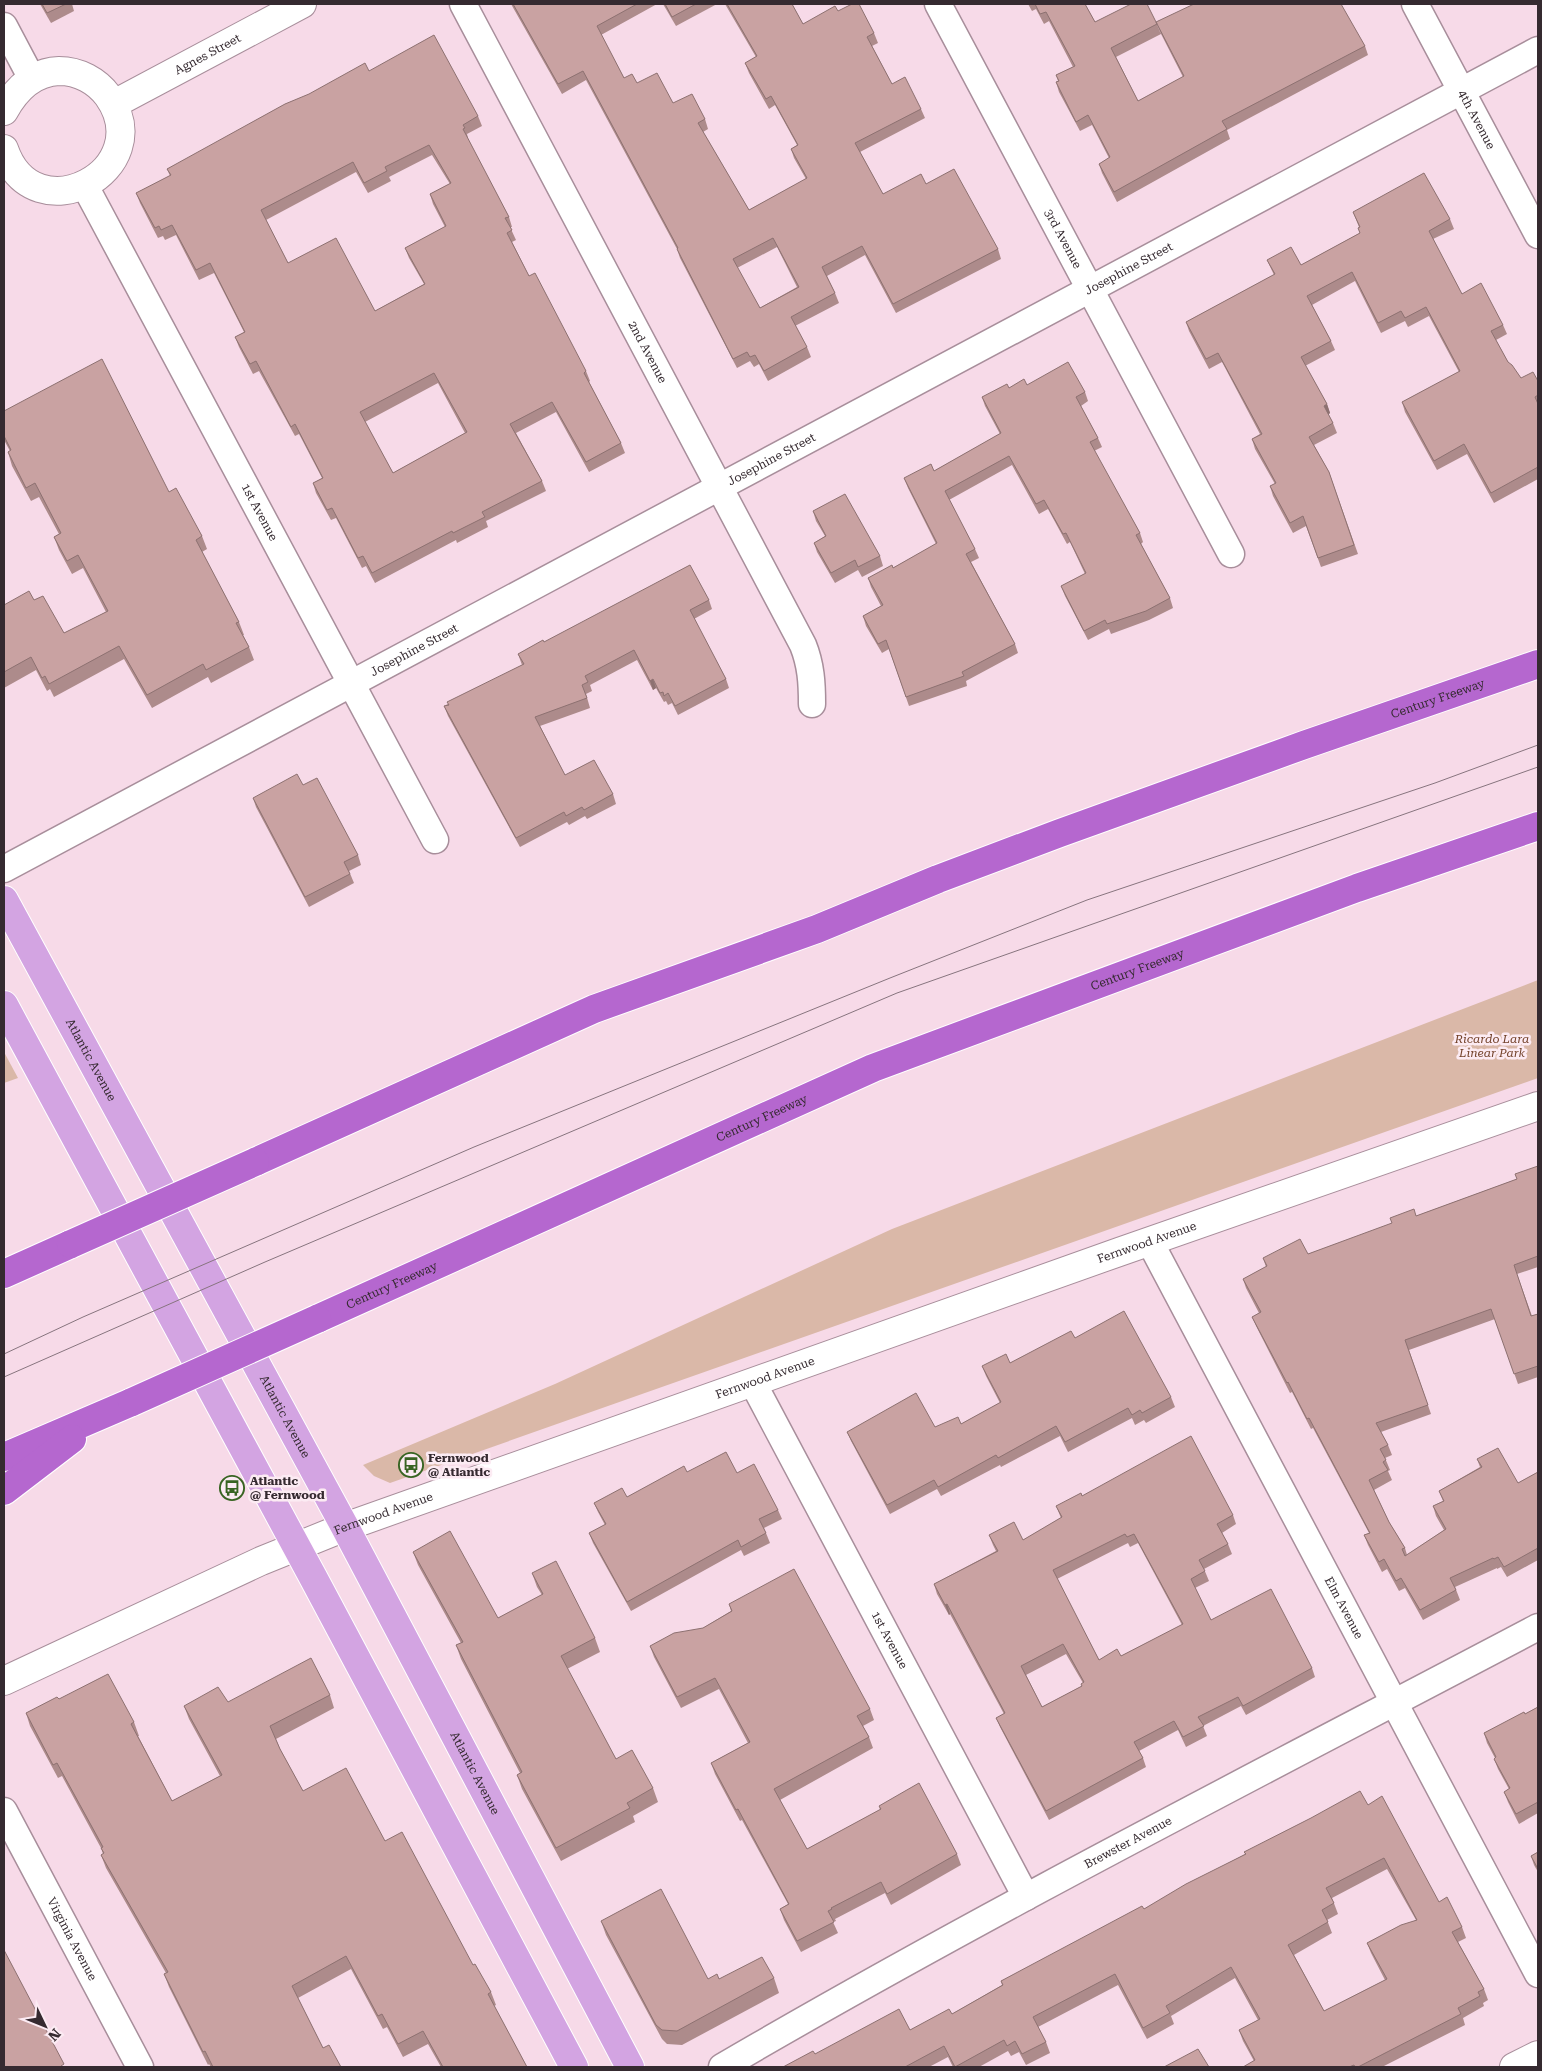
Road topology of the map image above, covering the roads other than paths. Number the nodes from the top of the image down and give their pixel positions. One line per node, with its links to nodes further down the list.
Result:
1 (302, 4): 9 (street, Agnes Street)
2 (464, 4): 15 (street, 2nd Avenue)
3 (938, 4): 14 (street, 3rd Avenue)
4 (1415, 4): 8 (street, 4th Avenue)
5 (4, 26): 7 (street)
6 (1538, 50): 8 (street, Josephine Street)
7 (32, 79): 9 (street); 10 (street)
8 (1461, 91): 13 (street, 4th Avenue); 14 (street, Josephine Street)
9 (114, 104): 12 (street)
10 (4, 111)
11 (5, 156): 12 (street)
12 (85, 186): 18 (street, 1st Avenue)
13 (1538, 235)
14 (1090, 289): 15 (street, Josephine Street); 16 (street, 3rd Avenue)
15 (719, 487): 18 (street, Josephine Street); 19 (street, 2nd Avenue)
16 (1231, 554)
17 (1538, 664): 27 (highway, Century Freeway, bridge)
18 (351, 683): 21 (street, 1st Avenue); 22 (street, Josephine Street)
19 (812, 704)
20 (1538, 826): 29 (highway, Century Freeway, bridge)
21 (435, 840)
22 (4, 869)
23 (4, 900): 32 (main road, Atlantic Avenue)
24 (4, 1005): 33 (main road)
25 (1538, 1106): 26 (street, Fernwood Avenue)
26 (1150, 1242): 28 (street, Fernwood Avenue); 36 (street, Elm Avenue)
27 (4, 1274)
28 (753, 1383): 32 (street, Fernwood Avenue); 38 (street, 1st Avenue)
29 (100, 1417): 30 (highway, Century Freeway); 31 (highway)
30 (4, 1457)
31 (4, 1491)
32 (345, 1527): 33 (street, Fernwood Avenue); 43 (main road, Atlantic Avenue)
33 (296, 1546): 35 (street, Fernwood Avenue); 42 (main road)
34 (1538, 1627): 36 (street, Brewster Avenue)
35 (4, 1682)
36 (1394, 1703): 38 (street, Brewster Avenue); 39 (street, Elm Avenue)
37 (4, 1811): 41 (street, Virginia Avenue)
38 (1026, 1897): 44 (street, Brewster Avenue)
39 (1538, 1974)
40 (1538, 2055): 45 (street)
41 (140, 2067)
42 (574, 2067)
43 (630, 2067)
44 (722, 2067)
45 (1514, 2067)

